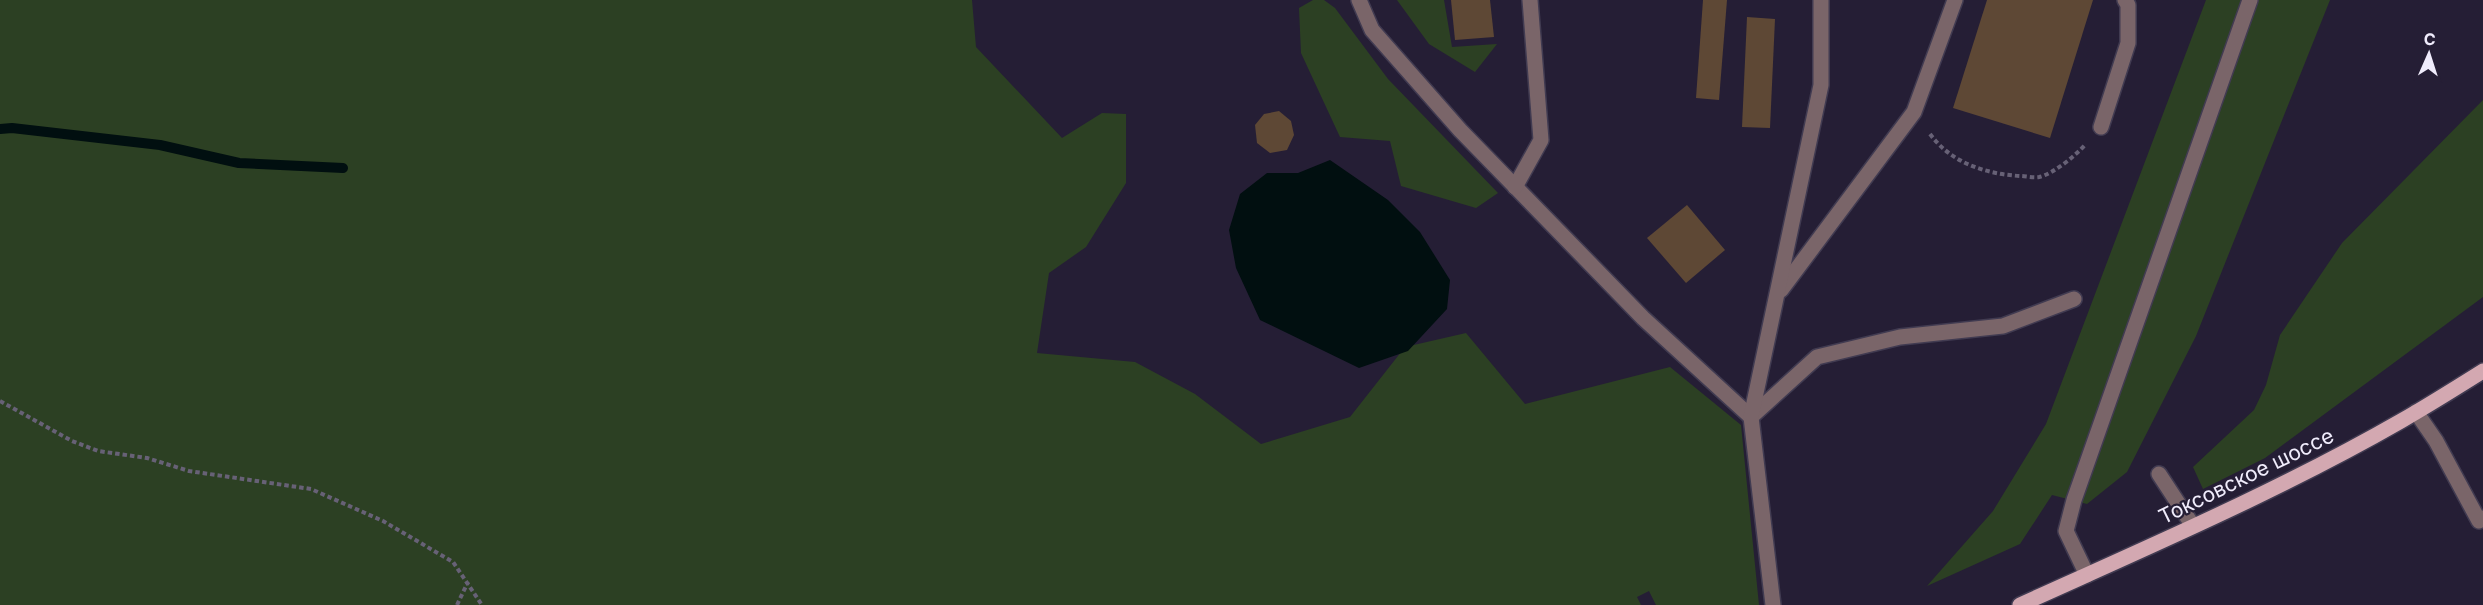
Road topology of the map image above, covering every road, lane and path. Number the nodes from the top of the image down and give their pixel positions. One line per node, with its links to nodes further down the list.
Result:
1 (1359, 0): 9 (lane)
2 (1530, 0): 9 (lane)
3 (1821, 0): 10 (lane)
4 (1955, 0): 7 (lane)
5 (2125, 0): 8 (lane)
6 (2250, 0): 19 (lane)
7 (1914, 111): 8 (path); 10 (lane)
8 (2101, 127)
9 (1515, 187): 15 (lane)
10 (1777, 295): 15 (lane)
11 (2074, 298): 15 (lane)
12 (2483, 371): 14 (main road, Токсовское шоссе)
13 (0, 401): 20 (path)
14 (2416, 412): 17 (lane); 18 (main road, Токсовское шоссе)
15 (1751, 417): 23 (lane)
16 (2159, 474): 18 (lane)
17 (2483, 518)
18 (2193, 526): 19 (main road, Токсовское шоссе)
19 (2087, 575): 24 (main road, Токсовское шоссе)
20 (468, 582): 21 (path); 22 (path)
21 (457, 605)
22 (482, 605)
23 (1773, 605)
24 (2020, 605)

